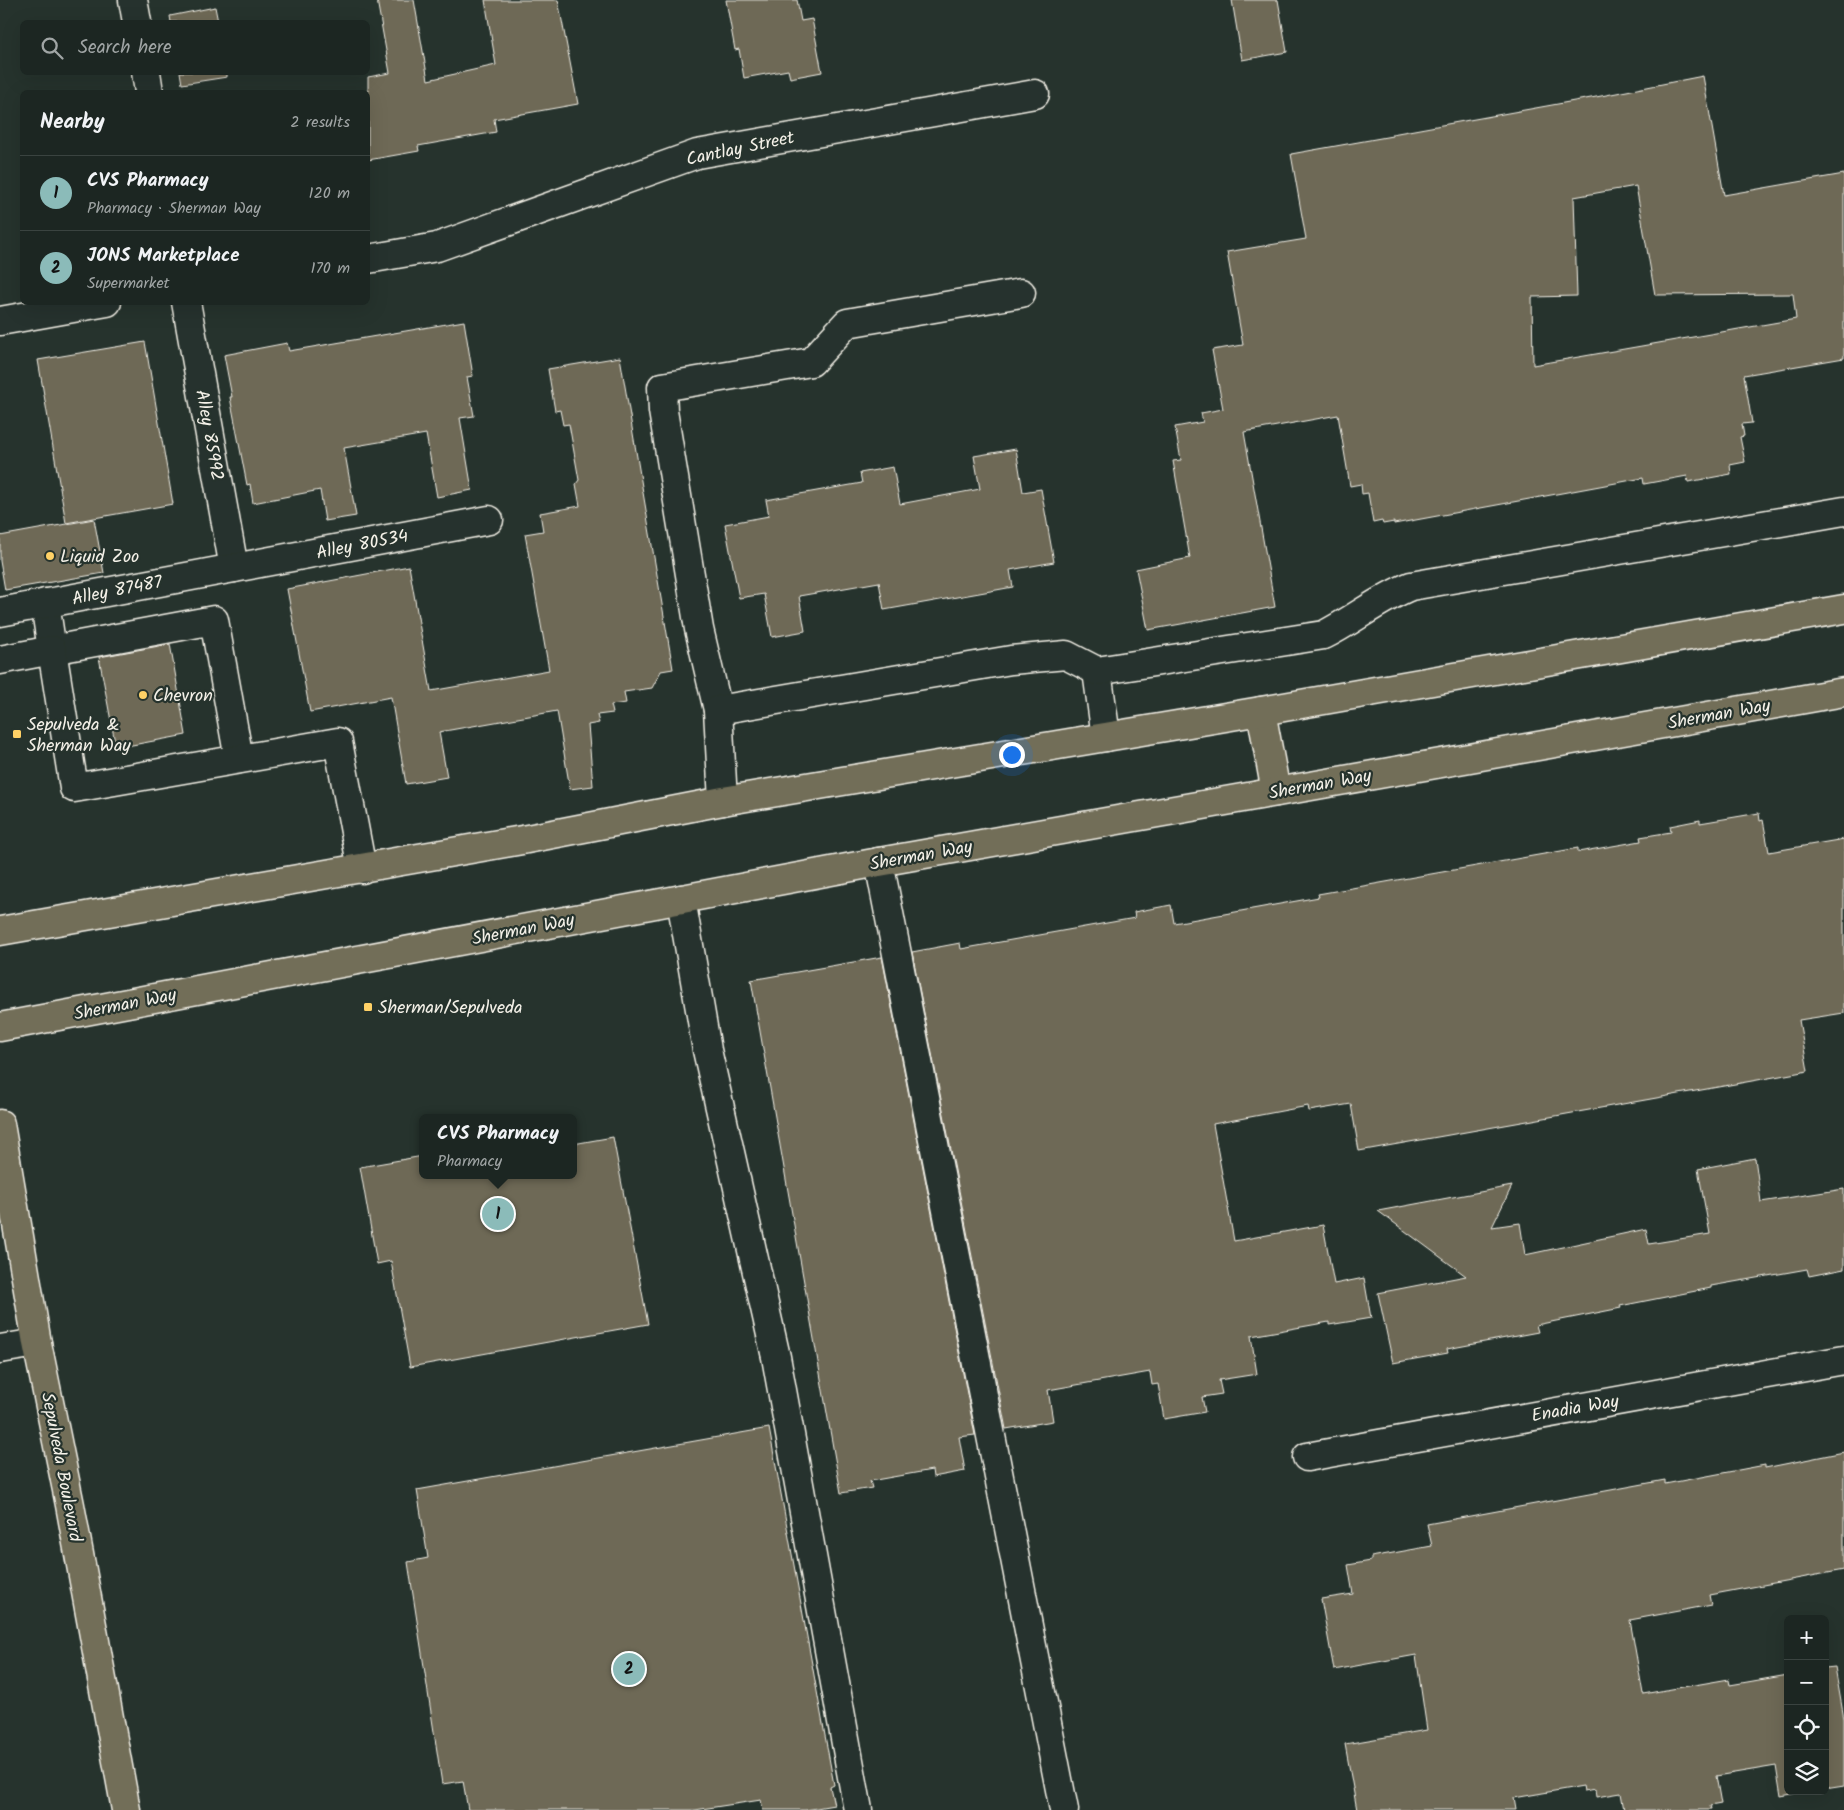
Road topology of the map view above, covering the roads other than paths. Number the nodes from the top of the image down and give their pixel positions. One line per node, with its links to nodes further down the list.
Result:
1 (133, 0): 2 (street)
2 (137, 20)
3 (146, 75): 4 (street)
4 (149, 90)
5 (1036, 94): 6 (street, Cantlay Street)
6 (370, 259)
7 (1021, 293): 21 (street)
8 (89, 305): 10 (street)
9 (187, 305): 13 (street, Alley 85992)
10 (0, 320)
11 (1844, 511): 19 (street)
12 (489, 520): 13 (street, Alley 80534)
13 (234, 568): 14 (street, Alley 87487)
14 (45, 603): 16 (street, Alley 87487); 17 (street)
15 (1844, 609): 22 (main road)
16 (0, 612)
17 (52, 650): 18 (street); 24 (street); 24 (street)
18 (0, 660)
19 (1097, 671): 21 (street); 23 (street)
20 (1844, 692): 25 (main road, Sherman Way)
21 (718, 710): 26 (street)
22 (1261, 711): 23 (main road); 25 (main road)
23 (1106, 737): 26 (main road)
24 (239, 759): 28 (street)
25 (1276, 792): 27 (main road, Sherman Way)
26 (723, 801): 28 (main road)
27 (879, 862): 29 (main road, Sherman Way); 39 (street)
28 (362, 868): 30 (main road)
29 (681, 899): 31 (main road, Sherman Way); 38 (street)
30 (0, 931)
31 (0, 1027)
32 (0, 1124): 33 (main road, Sepulveda Boulevard)
33 (36, 1343): 34 (street); 37 (main road, Sepulveda Boulevard)
34 (0, 1349)
35 (1844, 1360): 36 (street, Enadia Way)
36 (1307, 1456)
37 (126, 1810)
38 (858, 1810)
39 (1064, 1810)

